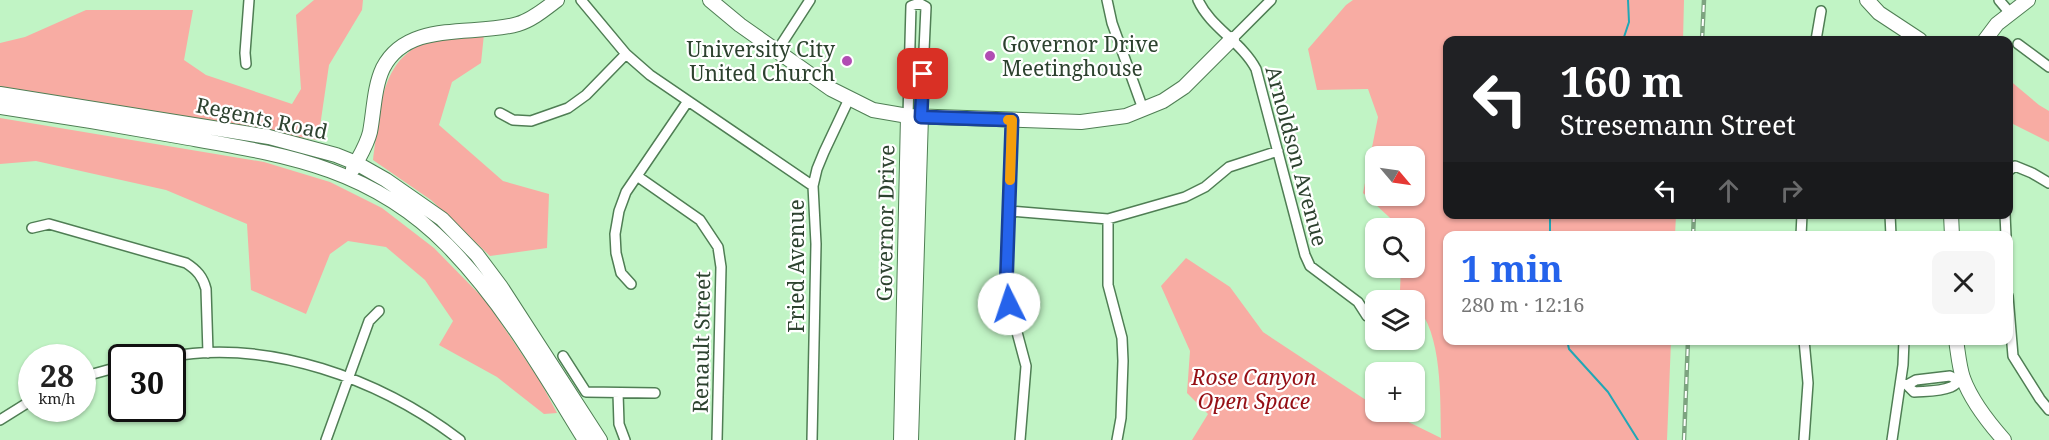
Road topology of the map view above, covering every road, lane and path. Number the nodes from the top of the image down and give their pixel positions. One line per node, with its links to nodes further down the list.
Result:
1 (249, 0): 21 (street)
2 (557, 0): 32 (street)
3 (581, 0): 20 (street)
4 (710, 0): 19 (street)
5 (810, 0): 19 (street)
6 (1107, 0): 27 (street)
7 (1198, 0): 17 (street, Arnoldson Avenue)
8 (1271, 0): 17 (street)
9 (1867, 0): 15 (street)
10 (1999, 0): 13 (street)
11 (2028, 0): 13 (street)
12 (1821, 11): 14 (street)
13 (2010, 13): 16 (street)
14 (1817, 36)
15 (1914, 36)
16 (1988, 36)
17 (1232, 39): 27 (street); 31 (street, Arnoldson Avenue)
18 (2018, 44): 22 (street)
19 (777, 51): 24 (street)
20 (626, 54): 25 (street); 28 (street)
21 (246, 64)
22 (2049, 67)
23 (0, 94): 32 (street, Regents Road)
24 (849, 99): 29 (street); 37 (street, Fried Avenue)
25 (688, 101): 34 (street); 37 (street)
26 (0, 107): 35 (street, Regents Road)
27 (1143, 109): 30 (street)
28 (500, 113)
29 (914, 116): 29 (street, Governor Drive); 30 (street); 68 (street, Governor Drive); 69 (street, Governor Drive)
30 (1012, 120): 38 (street)
31 (1278, 151): 39 (street); 43 (street, Arnoldson Avenue)
32 (356, 163): 35 (street); 64 (street, Regents Road)
33 (2013, 167): 36 (street)
34 (637, 176): 41 (street); 66 (street, Renault Street)
35 (350, 177): 63 (street, Regents Road)
36 (2049, 183)
37 (813, 186): 67 (street, Fried Avenue)
38 (1009, 211): 39 (street); 70 (street)
39 (1108, 219): 71 (street)
40 (32, 228): 48 (street)
41 (631, 284)
42 (379, 311): 51 (street)
43 (1365, 313)
44 (1804, 345): 72 (street)
45 (1904, 345): 54 (street)
46 (1957, 345): 53 (street)
47 (2012, 345): 59 (street)
48 (208, 353): 49 (street); 51 (street)
49 (186, 355)
50 (563, 356): 56 (street)
51 (348, 377): 61 (street); 62 (street)
52 (1942, 377): 53 (street); 54 (street); 55 (street)
53 (1961, 380): 55 (street); 74 (street)
54 (1904, 384): 55 (street); 73 (street)
55 (1944, 389)
56 (618, 393): 57 (street); 65 (street)
57 (655, 393)
58 (18, 409): 60 (street)
59 (2049, 410)
60 (0, 420)
61 (326, 440)
62 (460, 440)
63 (585, 440)
64 (600, 440)
65 (625, 440)
66 (717, 440)
67 (812, 440)
68 (901, 440)
69 (911, 440)
70 (1020, 440)
71 (1117, 440)
72 (1804, 440)
73 (1892, 440)
74 (2004, 440)

